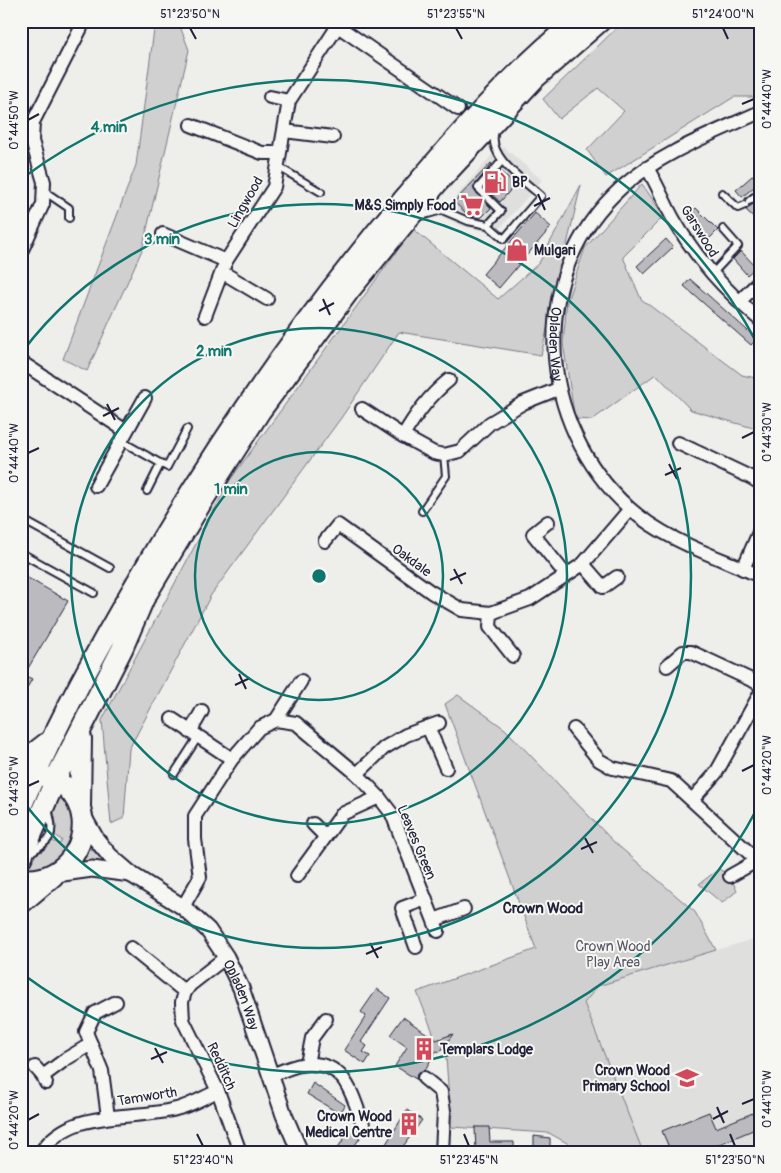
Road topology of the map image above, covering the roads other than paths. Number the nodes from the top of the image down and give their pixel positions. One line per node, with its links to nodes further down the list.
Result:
1 (77, 21): 17 (street)
2 (576, 21): 76 (highway)
3 (600, 21): 9 (highway)
4 (337, 23): 6 (street, Lingwood); 7 (street)
5 (270, 97): 6 (street)
6 (289, 101): 11 (street, Lingwood)
7 (458, 109)
8 (760, 112): 16 (street, Opladen Way)
9 (502, 113): 14 (lane); 24 (highway)
10 (191, 125): 13 (street)
11 (284, 130): 12 (street); 13 (street, Lingwood)
12 (333, 137)
13 (279, 153): 15 (street, Lingwood)
14 (502, 161): 22 (lane); 22 (lane)
15 (277, 166): 18 (lane); 27 (street, Lingwood)
16 (647, 168): 28 (street, Garswood); 36 (street, Opladen Way)
17 (44, 191): 21 (lane); 26 (street)
18 (321, 192)
19 (722, 193): 20 (lane)
20 (760, 198)
21 (69, 218)
22 (488, 225): 24 (lane)
23 (723, 229): 28 (lane)
24 (397, 230): 71 (highway)
25 (163, 234): 27 (street)
26 (21, 252)
27 (224, 267): 30 (street); 32 (street, Lingwood)
28 (712, 275): 31 (street, Garswood)
29 (760, 281): 31 (street)
30 (267, 299)
31 (739, 302): 33 (street, Garswood)
32 (205, 316)
33 (760, 320)
34 (21, 362): 40 (street)
35 (449, 380): 41 (street)
36 (558, 389): 43 (street); 48 (street, Opladen Way)
37 (145, 398): 40 (street)
38 (362, 408): 41 (street)
39 (187, 429): 44 (lane)
40 (123, 436): 44 (lane); 46 (street)
41 (403, 436): 43 (street)
42 (678, 443): 45 (street)
43 (444, 455): 49 (lane)
44 (161, 464): 47 (lane)
45 (760, 483)
46 (96, 486)
47 (147, 490)
48 (630, 509): 55 (street, Oakdale); 57 (street, Opladen Way)
49 (422, 510)
50 (21, 519): 56 (lane)
51 (548, 522): 58 (street)
52 (760, 530): 57 (street)
53 (325, 541): 62 (street, Oakdale)
54 (21, 553): 61 (lane)
55 (583, 564): 58 (street, Oakdale); 60 (street)
56 (110, 568)
57 (743, 569): 59 (street, Opladen Way)
58 (566, 575): 62 (street, Oakdale)
59 (760, 576)
60 (617, 577)
61 (94, 593)
62 (491, 613): 63 (street)
63 (513, 656)
64 (667, 666): 66 (street)
65 (302, 681): 70 (street)
66 (760, 684)
67 (760, 694): 81 (street)
68 (202, 711): 73 (street)
69 (172, 719): 73 (street)
70 (276, 720): 74 (street); 78 (street, Leaves Green)
71 (82, 728): 79 (highway); 83 (highway)
72 (574, 730): 81 (street)
73 (194, 734): 74 (street); 77 (lane)
74 (232, 759): 95 (street)
75 (446, 768): 78 (street)
76 (26, 770): 79 (highway); 82 (highway)
77 (174, 774)
78 (357, 774): 80 (street, Leaves Green)
79 (55, 781): 83 (highway); 86 (highway)
80 (379, 797): 85 (street, Leaves Green); 93 (street, Leaves Green)
81 (693, 799): 87 (street)
82 (21, 807)
83 (80, 810): 88 (highway); 89 (street, Opladen Way)
84 (313, 824): 85 (street)
85 (325, 836): 90 (street, Leaves Green)
86 (21, 857)
87 (759, 860): 91 (street)
88 (55, 875): 89 (street, Opladen Way); 92 (highway); 94 (highway)
89 (132, 875): 95 (street, Opladen Way)
90 (297, 876)
91 (730, 876)
92 (21, 879)
93 (426, 899): 96 (street, Leaves Green); 97 (street, Leaves Green)
94 (21, 903)
95 (183, 907): 99 (street, Opladen Way)
96 (464, 909)
97 (416, 947)
98 (131, 948): 100 (street)
99 (226, 957): 100 (street); 106 (street, Opladen Way)
100 (185, 992): 108 (street, Redditch)
101 (116, 1002): 103 (street, Tamworth)
102 (326, 1019): 104 (street)
103 (91, 1044): 105 (street); 109 (street, Tamworth)
104 (307, 1064): 106 (street); 110 (street)
105 (41, 1075)
106 (270, 1076): 113 (street, Opladen Way)
107 (424, 1078): 114 (street)
108 (218, 1091): 109 (street, Tamworth); 112 (street, Redditch)
109 (108, 1116): 111 (street, Tamworth)
110 (363, 1124)
111 (41, 1152)
112 (240, 1152)
113 (300, 1152)
114 (442, 1152)

